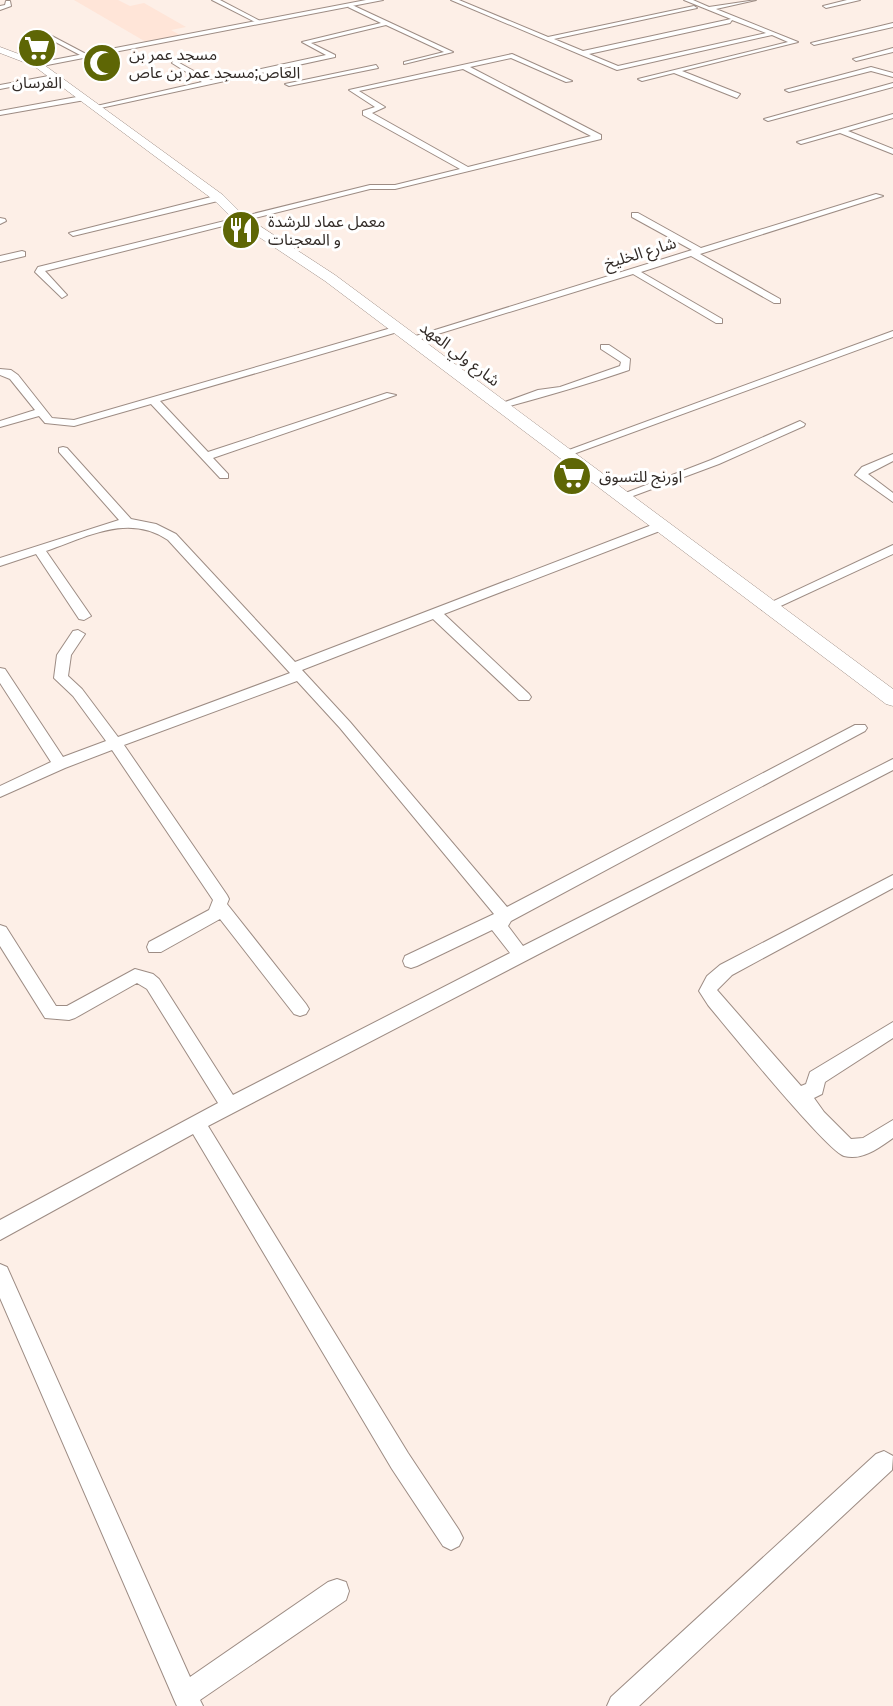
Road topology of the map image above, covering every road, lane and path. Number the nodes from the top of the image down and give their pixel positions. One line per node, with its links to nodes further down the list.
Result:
1 (215, 0): 14 (street)
2 (379, 0): 8 (street)
3 (454, 0): 19 (street)
4 (687, 0): 12 (street)
5 (753, 0): 12 (street)
6 (857, 0): 9 (street)
7 (8, 2): 10 (street)
8 (350, 6): 14 (street); 15 (street)
9 (826, 6)
10 (0, 8)
11 (694, 8): 19 (street)
12 (710, 9): 17 (street)
13 (730, 21): 23 (street)
14 (259, 22): 24 (street)
15 (387, 23): 27 (street); 31 (street)
16 (893, 25): 20 (street)
17 (774, 33): 23 (street); 32 (street)
18 (48, 36): 24 (street)
19 (546, 39): 23 (street)
20 (814, 43)
21 (893, 50): 25 (street)
22 (1, 51): 28 (main road, شارع ولي العهد)
23 (580, 54)
24 (84, 55): 28 (street)
25 (856, 59)
26 (174, 62): 37 (street)
27 (405, 63)
28 (37, 64): 34 (main road, شارع ولي العهد)
29 (376, 67): 38 (street)
30 (465, 67): 36 (street); 54 (street); 54 (street)
31 (267, 71): 37 (street); 38 (street)
32 (675, 71): 35 (street); 43 (street)
33 (893, 75): 42 (street)
34 (54, 77): 40 (street); 44 (main road, شارع ولي العهد)
35 (642, 79)
36 (568, 81)
37 (209, 83): 47 (street)
38 (289, 84): 41 (street)
39 (893, 85): 46 (street)
40 (0, 87)
41 (304, 94)
42 (801, 95)
43 (737, 96)
44 (82, 98): 47 (main road, شارع ولي العهد); 48 (street)
45 (813, 100): 46 (street)
46 (824, 104): 50 (street)
47 (96, 107): 56 (main road, شارع ولي العهد)
48 (0, 113)
49 (893, 116): 51 (street)
50 (768, 119)
51 (841, 131): 52 (street); 53 (street)
52 (801, 142)
53 (893, 152)
54 (468, 170): 58 (street)
55 (879, 196): 60 (street, شارع الخليخ)
56 (219, 198): 58 (main road, شارع ولي العهد); 59 (street)
57 (635, 215): 60 (street)
58 (239, 218): 64 (street); 67 (main road, شارع ولي العهد)
59 (73, 233)
60 (696, 252): 63 (street, شارع الخليخ); 65 (street)
61 (22, 254): 62 (street)
62 (0, 259)
63 (634, 271): 66 (street); 67 (street, شارع الخليخ)
64 (62, 295)
65 (777, 301)
66 (719, 321)
67 (404, 334): 72 (street, شارع الخليخ); 73 (main road, شارع ولي العهد)
68 (893, 334): 78 (street)
69 (606, 347): 73 (street)
70 (0, 372): 74 (street)
71 (391, 395): 79 (street)
72 (155, 402): 74 (street, شارع الخليخ); 79 (street)
73 (499, 406): 78 (main road, شارع ولي العهد)
74 (41, 412): 75 (street)
75 (0, 424)
76 (800, 424): 82 (street)
77 (63, 450): 84 (street)
78 (564, 454): 82 (main road, شارع ولي العهد)
79 (207, 456): 81 (street)
80 (893, 457): 83 (street)
81 (223, 476)
82 (621, 497): 85 (main road, شارع ولي العهد)
83 (893, 498)
84 (127, 522): 86 (street); 93 (street)
85 (661, 526): 89 (main road, شارع ولي العهد); 90 (street)
86 (39, 549): 88 (street); 91 (street)
87 (893, 549): 89 (street)
88 (0, 562)
89 (767, 607): 96 (main road, شارع ولي العهد)
90 (435, 613): 93 (street); 95 (street)
91 (84, 616)
92 (78, 634): 98 (street)
93 (296, 671): 98 (street); 104 (street)
94 (0, 672): 99 (street)
95 (524, 697)
96 (893, 699)
97 (860, 728): 104 (street)
98 (116, 744): 99 (street); 103 (street)
99 (60, 764): 101 (street)
100 (893, 764): 107 (street)
101 (0, 792)
102 (893, 881): 112 (street)
103 (220, 907): 106 (street); 109 (street)
104 (505, 916): 107 (street); 108 (street)
105 (0, 932): 111 (street)
106 (155, 947)
107 (522, 957): 111 (street)
108 (411, 961)
109 (300, 1009)
110 (893, 1029): 112 (street)
111 (230, 1106): 113 (street)
112 (817, 1118): 114 (street)
113 (196, 1123): 115 (street); 118 (street)
114 (893, 1128)
115 (0, 1231)
116 (0, 1274): 120 (street)
117 (884, 1462): 121 (street)
118 (451, 1538)
119 (337, 1591): 120 (street)
120 (188, 1701)
121 (620, 1706)

